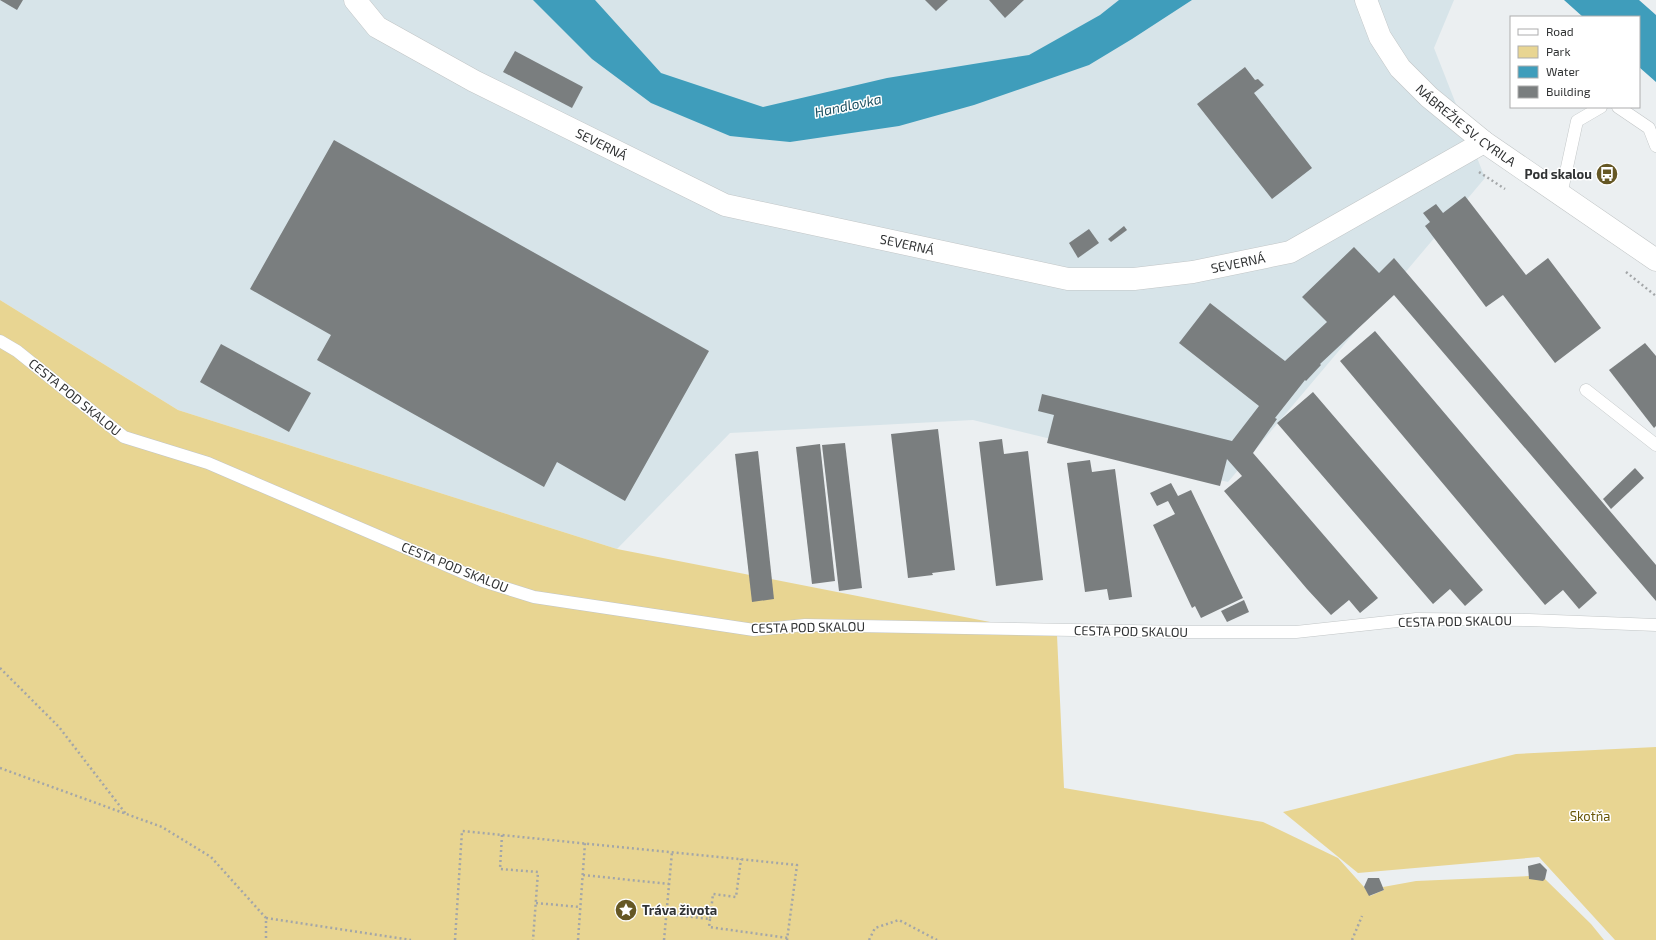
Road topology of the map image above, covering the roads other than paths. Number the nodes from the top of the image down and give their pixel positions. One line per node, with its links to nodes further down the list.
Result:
1 (355, 0): 5 (street, SEVERNÁ)
2 (1366, 1): 5 (street, NÁBREŽIE SV. CYRILA)
3 (1599, 108): 7 (lane)
4 (1619, 108): 6 (lane)
5 (1484, 142): 7 (street, NÁBREŽIE SV. CYRILA)
6 (1656, 146)
7 (1561, 195): 8 (street, NÁBREŽIE SV. CYRILA)
8 (1656, 260)
9 (0, 341): 12 (lane, CESTA POD SKALOU)
10 (1586, 390): 11 (lane)
11 (1656, 445)
12 (1656, 625)

